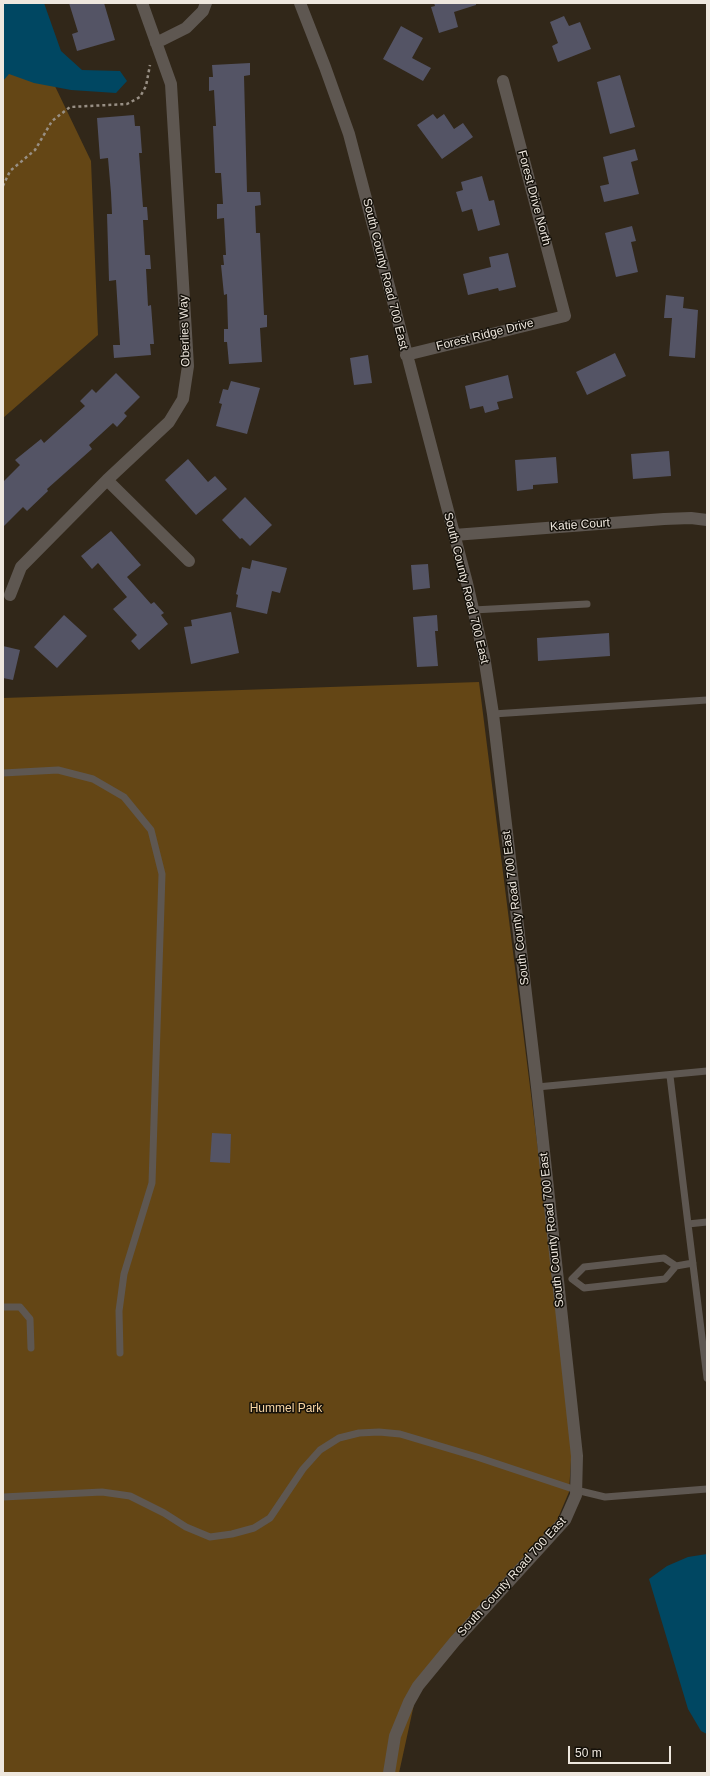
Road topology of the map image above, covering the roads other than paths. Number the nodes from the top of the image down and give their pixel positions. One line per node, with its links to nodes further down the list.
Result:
1 (142, 3): 4 (street, Oberlies Way)
2 (206, 3): 4 (street)
3 (300, 3): 7 (street, South County Road 700 East)
4 (156, 43): 8 (street, Oberlies Way)
5 (503, 81): 6 (street, Forest Drive North)
6 (565, 316): 7 (street, Forest Ridge Drive)
7 (406, 355): 10 (street, South County Road 700 East)
8 (107, 480): 11 (street); 12 (street, Oberlies Way)
9 (707, 520): 10 (street, Katie Court)
10 (454, 535): 14 (street, South County Road 700 East)
11 (189, 561)
12 (10, 596)
13 (587, 604): 14 (lane)
14 (473, 610): 16 (street, South County Road 700 East)
15 (707, 700): 16 (lane)
16 (493, 714): 20 (street, South County Road 700 East)
17 (3, 773): 31 (lane)
18 (707, 1072): 19 (lane)
19 (670, 1076): 20 (lane); 22 (lane)
20 (537, 1087): 26 (street, South County Road 700 East)
21 (707, 1222): 22 (lane)
22 (688, 1224): 23 (lane)
23 (693, 1264): 24 (lane); 27 (lane)
24 (676, 1266): 25 (lane); 25 (lane)
25 (572, 1278): 26 (lane)
26 (558, 1280): 34 (street, South County Road 700 East)
27 (698, 1306): 28 (lane); 32 (lane)
28 (707, 1306)
29 (3, 1307): 30 (lane)
30 (31, 1348)
31 (120, 1353)
32 (707, 1378)
33 (707, 1489): 34 (lane)
34 (576, 1490): 35 (lane); 36 (street, South County Road 700 East)
35 (3, 1497)
36 (389, 1773)

